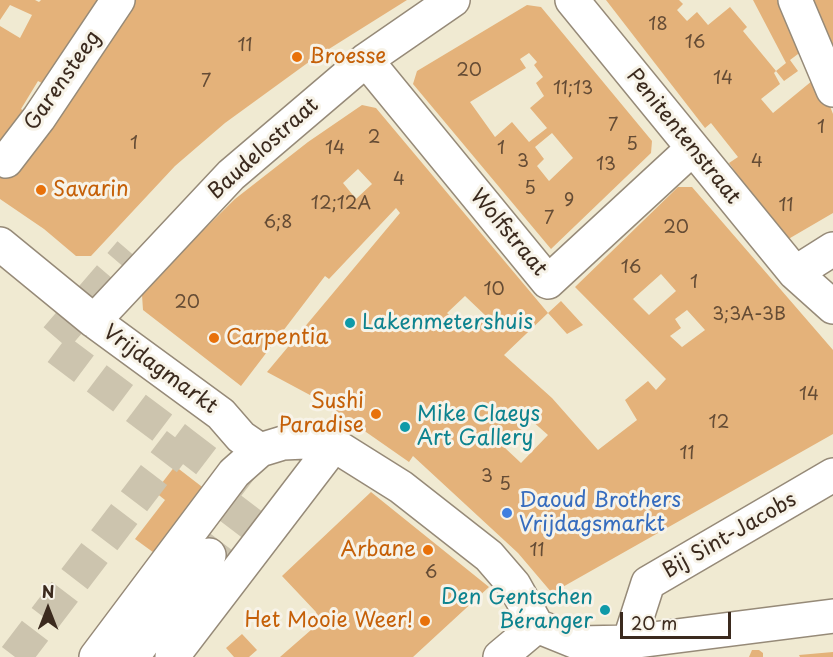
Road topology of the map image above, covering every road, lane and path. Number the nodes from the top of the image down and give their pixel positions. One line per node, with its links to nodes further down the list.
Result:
1 (118, 0): 9 (street, Garensteeg)
2 (453, 0): 5 (street, Baudelostraat)
3 (572, 0): 8 (street, Penitentenstraat)
4 (795, 0): 6 (street)
5 (366, 60): 7 (street, Baudelostraat); 8 (street, Wolfstraat)
6 (833, 90)
7 (266, 144): 12 (street); 15 (street, Baudelostraat)
8 (692, 149): 13 (street, Penitentenstraat)
9 (6, 161)
10 (0, 244): 15 (street, Vrijdagmarkt)
11 (833, 249): 13 (street)
12 (130, 252)
13 (795, 273): 14 (street, Penitentenstraat)
14 (833, 307)
15 (94, 321): 17 (street, Vrijdagmarkt)
16 (334, 445): 17 (street); 21 (street); 25 (street)
17 (260, 450): 23 (street)
18 (833, 475): 22 (street, Bij Sint-Jacobs)
19 (209, 555): 24 (street)
20 (833, 616): 22 (street)
21 (537, 626): 22 (street); 26 (street)
22 (629, 642)
23 (96, 657)
24 (132, 657)
25 (172, 657)
26 (500, 657)

